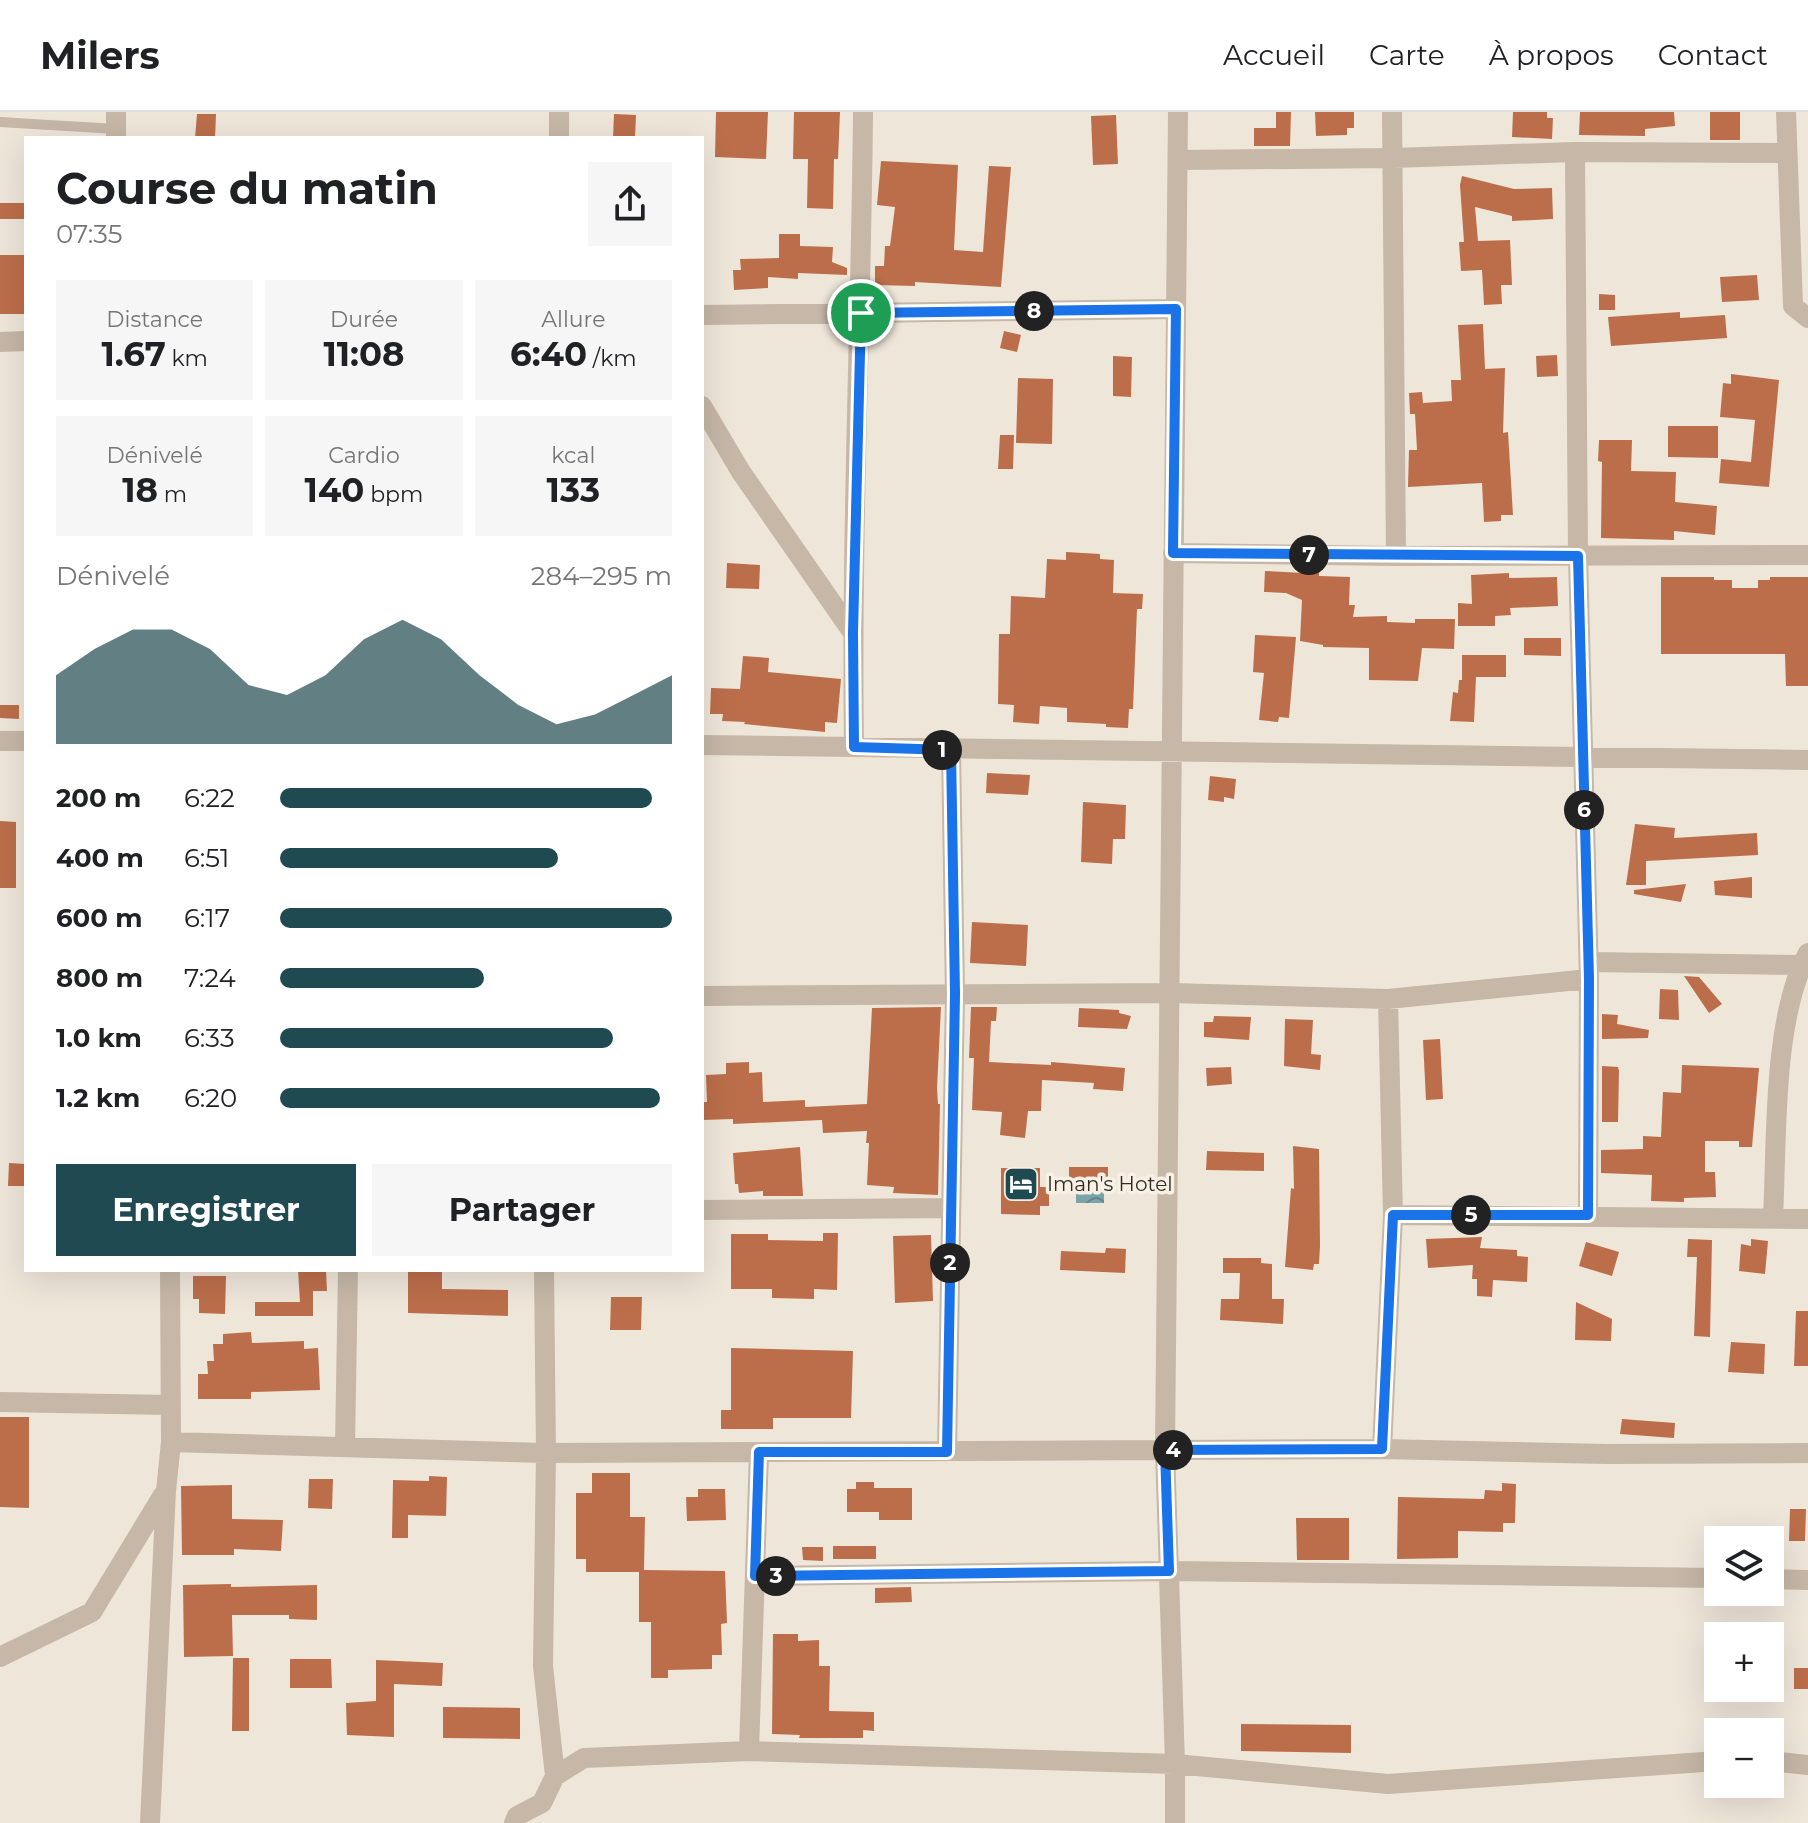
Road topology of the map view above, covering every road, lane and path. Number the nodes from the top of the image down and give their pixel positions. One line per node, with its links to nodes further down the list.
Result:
1 (559, 112): 8 (street)
2 (863, 112): 14 (street)
3 (1178, 112): 12 (street)
4 (1392, 112): 11 (street)
5 (1786, 112): 10 (street)
6 (0, 122): 7 (lane)
7 (116, 126)
8 (559, 136)
9 (1575, 152): 10 (street); 11 (street); 23 (street)
10 (1786, 153): 16 (street)
11 (1392, 158): 12 (street); 22 (street)
12 (1178, 160): 13 (street)
13 (1176, 309): 14 (street); 20 (street)
14 (861, 313): 15 (street); 24 (street)
15 (704, 315)
16 (1808, 318)
17 (24, 341): 18 (street)
18 (0, 342)
19 (704, 409): 24 (street)
20 (1173, 553): 22 (street); 30 (street)
21 (1808, 555): 23 (street)
22 (1396, 556): 23 (street)
23 (1578, 556): 31 (street)
24 (853, 633): 28 (street)
25 (0, 741): 26 (street)
26 (24, 741)
27 (704, 745): 28 (street)
28 (854, 747): 29 (street)
29 (951, 750): 30 (street); 36 (street)
30 (1173, 750): 31 (street); 35 (street)
31 (1583, 757): 32 (street); 34 (street)
32 (1808, 760)
33 (1805, 959): 34 (street); 43 (street)
34 (1589, 970): 38 (street); 42 (street)
35 (1171, 993): 36 (street); 38 (street); 53 (street)
36 (955, 994): 37 (street); 39 (street)
37 (704, 996)
38 (1388, 999): 41 (street)
39 (951, 1208): 40 (street); 55 (street)
40 (704, 1210)
41 (1393, 1215): 42 (street); 52 (street)
42 (1588, 1215): 43 (street)
43 (1773, 1218): 44 (street)
44 (1808, 1219)
45 (170, 1272): 49 (street)
46 (348, 1272): 51 (street)
47 (544, 1272): 56 (street)
48 (0, 1402): 49 (street)
49 (170, 1405): 50 (street)
50 (171, 1442): 51 (street); 58 (street)
51 (345, 1446): 56 (street)
52 (1382, 1449): 53 (street); 57 (street)
53 (1165, 1450): 55 (street); 59 (street)
54 (759, 1452): 55 (street); 56 (street); 60 (street)
55 (947, 1452)
56 (546, 1453): 70 (street)
57 (1808, 1453)
58 (166, 1491): 64 (street); 71 (street)
59 (1169, 1571): 60 (street); 61 (street); 68 (street)
60 (755, 1576): 65 (street)
61 (1704, 1578)
62 (1784, 1579): 63 (street)
63 (1808, 1580)
64 (0, 1657)
65 (749, 1751): 68 (street); 70 (street)
66 (1704, 1762): 68 (street)
67 (1784, 1762): 69 (street)
68 (1175, 1764): 73 (street)
69 (1808, 1765)
70 (555, 1776): 72 (street)
71 (150, 1823)
72 (514, 1823)
73 (1175, 1823)

